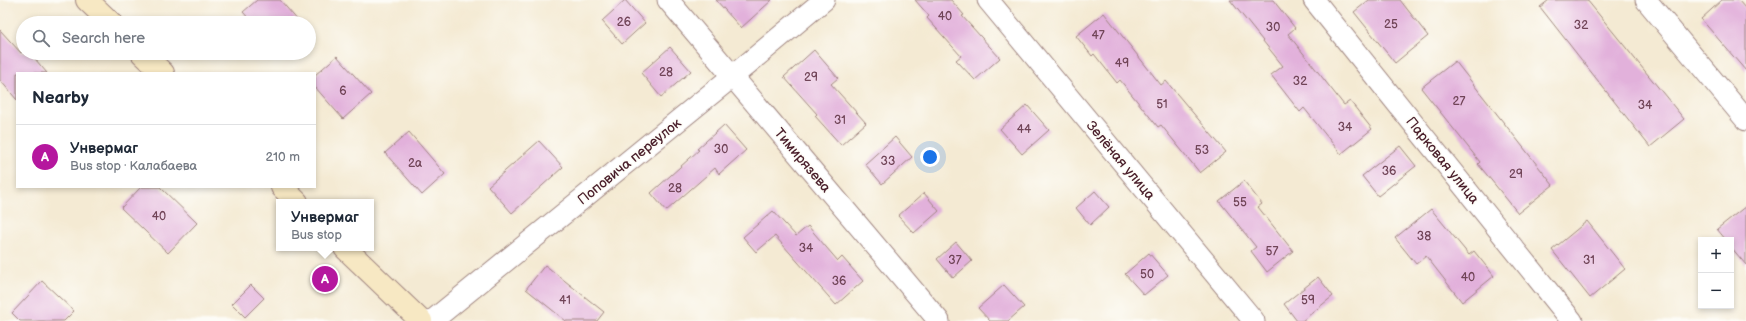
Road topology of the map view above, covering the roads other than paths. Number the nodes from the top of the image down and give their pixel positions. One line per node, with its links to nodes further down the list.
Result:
1 (87, 0): 7 (street)
2 (668, 0): 10 (street, Тимирязева)
3 (824, 0): 10 (street, Поповича переулок)
4 (988, 0): 18 (street, Зелёная улица)
5 (1314, 0): 19 (street, Парковая улица)
6 (1646, 0): 11 (street)
7 (104, 16)
8 (149, 60): 9 (street)
9 (162, 72)
10 (733, 76): 16 (street, Поповича переулок); 17 (street, Тимирязева)
11 (1746, 120)
12 (283, 188): 13 (street)
13 (294, 199)
14 (348, 251): 15 (street)
15 (421, 321)
16 (432, 321)
17 (939, 321)
18 (1254, 321)
19 (1572, 321)

